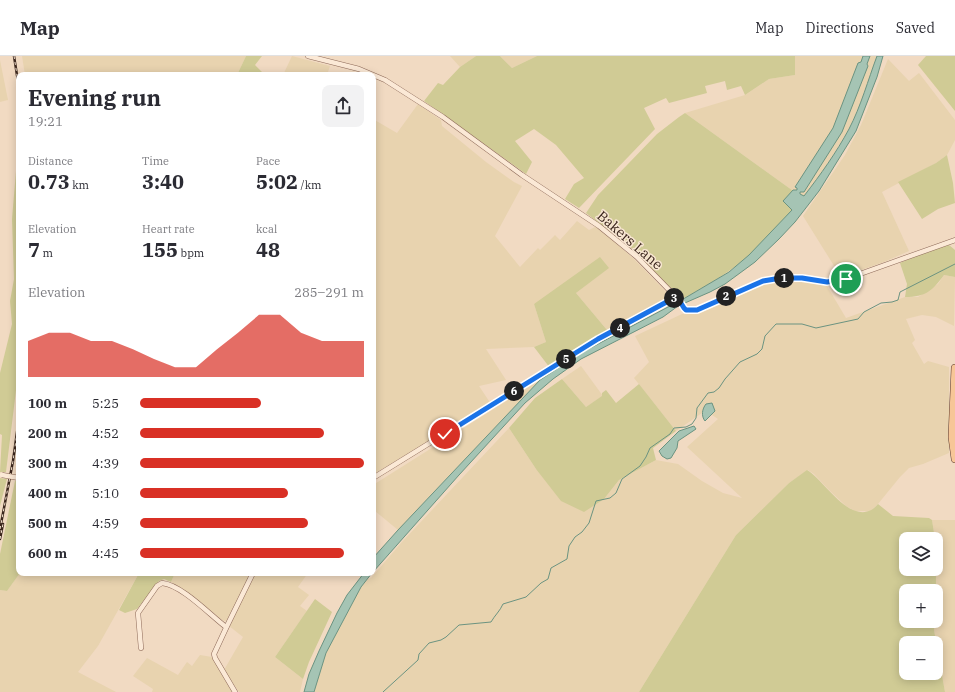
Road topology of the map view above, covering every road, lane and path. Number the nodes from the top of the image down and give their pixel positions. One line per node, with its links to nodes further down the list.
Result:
1 (308, 56): 2 (street, Bakers Lane)
2 (364, 72)
3 (376, 77): 5 (street, Bakers Lane)
4 (955, 240): 5 (street, Bakers Lane)
5 (676, 299): 9 (street)
6 (955, 368): 7 (main road)
7 (955, 458)
8 (1, 474): 10 (street, bridge)
9 (376, 476)
10 (16, 477)
11 (252, 576): 12 (street)
12 (226, 627): 13 (street); 14 (street)
13 (141, 648)
14 (235, 692)

